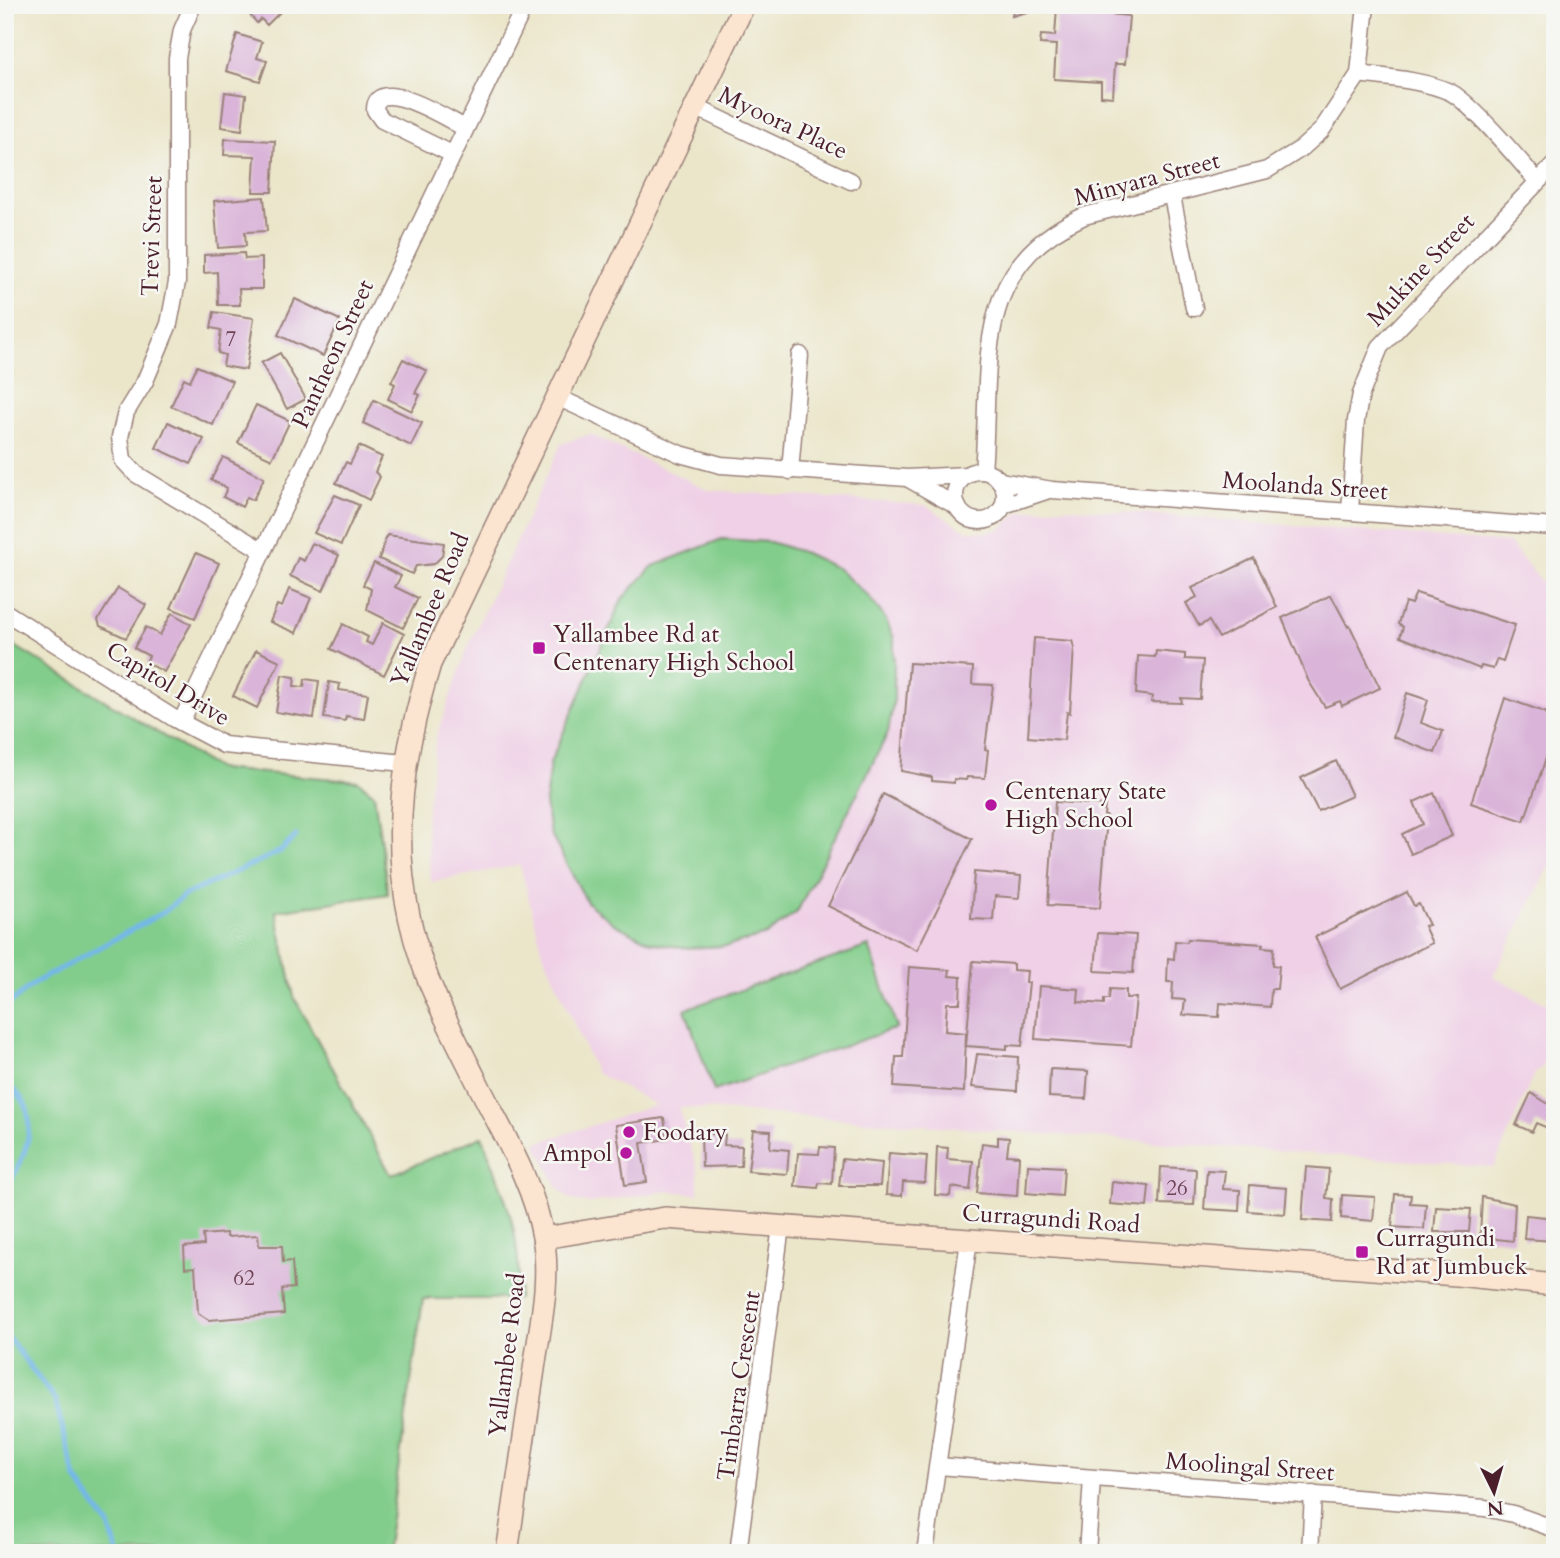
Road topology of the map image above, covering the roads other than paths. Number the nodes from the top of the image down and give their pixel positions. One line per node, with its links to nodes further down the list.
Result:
1 (193, 5): 25 (street, Trevi Street)
2 (524, 5): 7 (street, Pantheon Street)
3 (744, 5): 6 (main road, Yallambee Road)
4 (1366, 5): 5 (street, Minyara Street)
5 (1359, 74): 11 (street); 12 (street, Minyara Street)
6 (695, 107): 10 (street, Myoora Place); 15 (main road, Yallambee Road)
7 (465, 128): 8 (street, Pantheon Street); 8 (street)
8 (452, 154): 25 (street, Pantheon Street)
9 (1555, 164): 11 (street, Mukine Street)
10 (851, 181)
11 (1537, 181): 23 (street, Mukine Street)
12 (1172, 196): 13 (street); 17 (street, Minyara Street)
13 (1194, 308)
14 (800, 355): 16 (street)
15 (557, 397): 16 (street); 28 (main road, Yallambee Road)
16 (790, 471): 18 (street)
17 (975, 473): 18 (street); 19 (street); 22 (street)
18 (907, 478): 22 (street)
19 (1000, 481): 20 (street, Moolanda Street); 21 (street)
20 (1052, 490): 21 (street, Moolanda Street); 23 (street, Moolanda Street)
21 (1004, 505): 22 (street)
22 (958, 507)
23 (1350, 511): 24 (street, Moolanda Street)
24 (1555, 527)
25 (263, 551): 27 (street, Pantheon Street)
26 (5, 612): 27 (street, Capitol Drive)
27 (181, 722): 28 (street, Capitol Drive)
28 (404, 763): 30 (main road, Yallambee Road)
29 (781, 1226): 30 (main road, Curragundi Road); 31 (main road, Curragundi Road); 38 (street, Timbarra Crescent)
30 (544, 1238): 37 (main road, Yallambee Road)
31 (969, 1240): 32 (main road, Curragundi Road); 33 (street)
32 (1555, 1285)
33 (938, 1466): 34 (street, Moolingal Street); 39 (street)
34 (1092, 1479): 35 (street, Moolingal Street); 40 (street)
35 (1314, 1494): 36 (street, Moolingal Street); 41 (street)
36 (1555, 1529)
37 (507, 1553)
38 (738, 1553)
39 (925, 1553)
40 (1087, 1553)
41 (1310, 1553)

